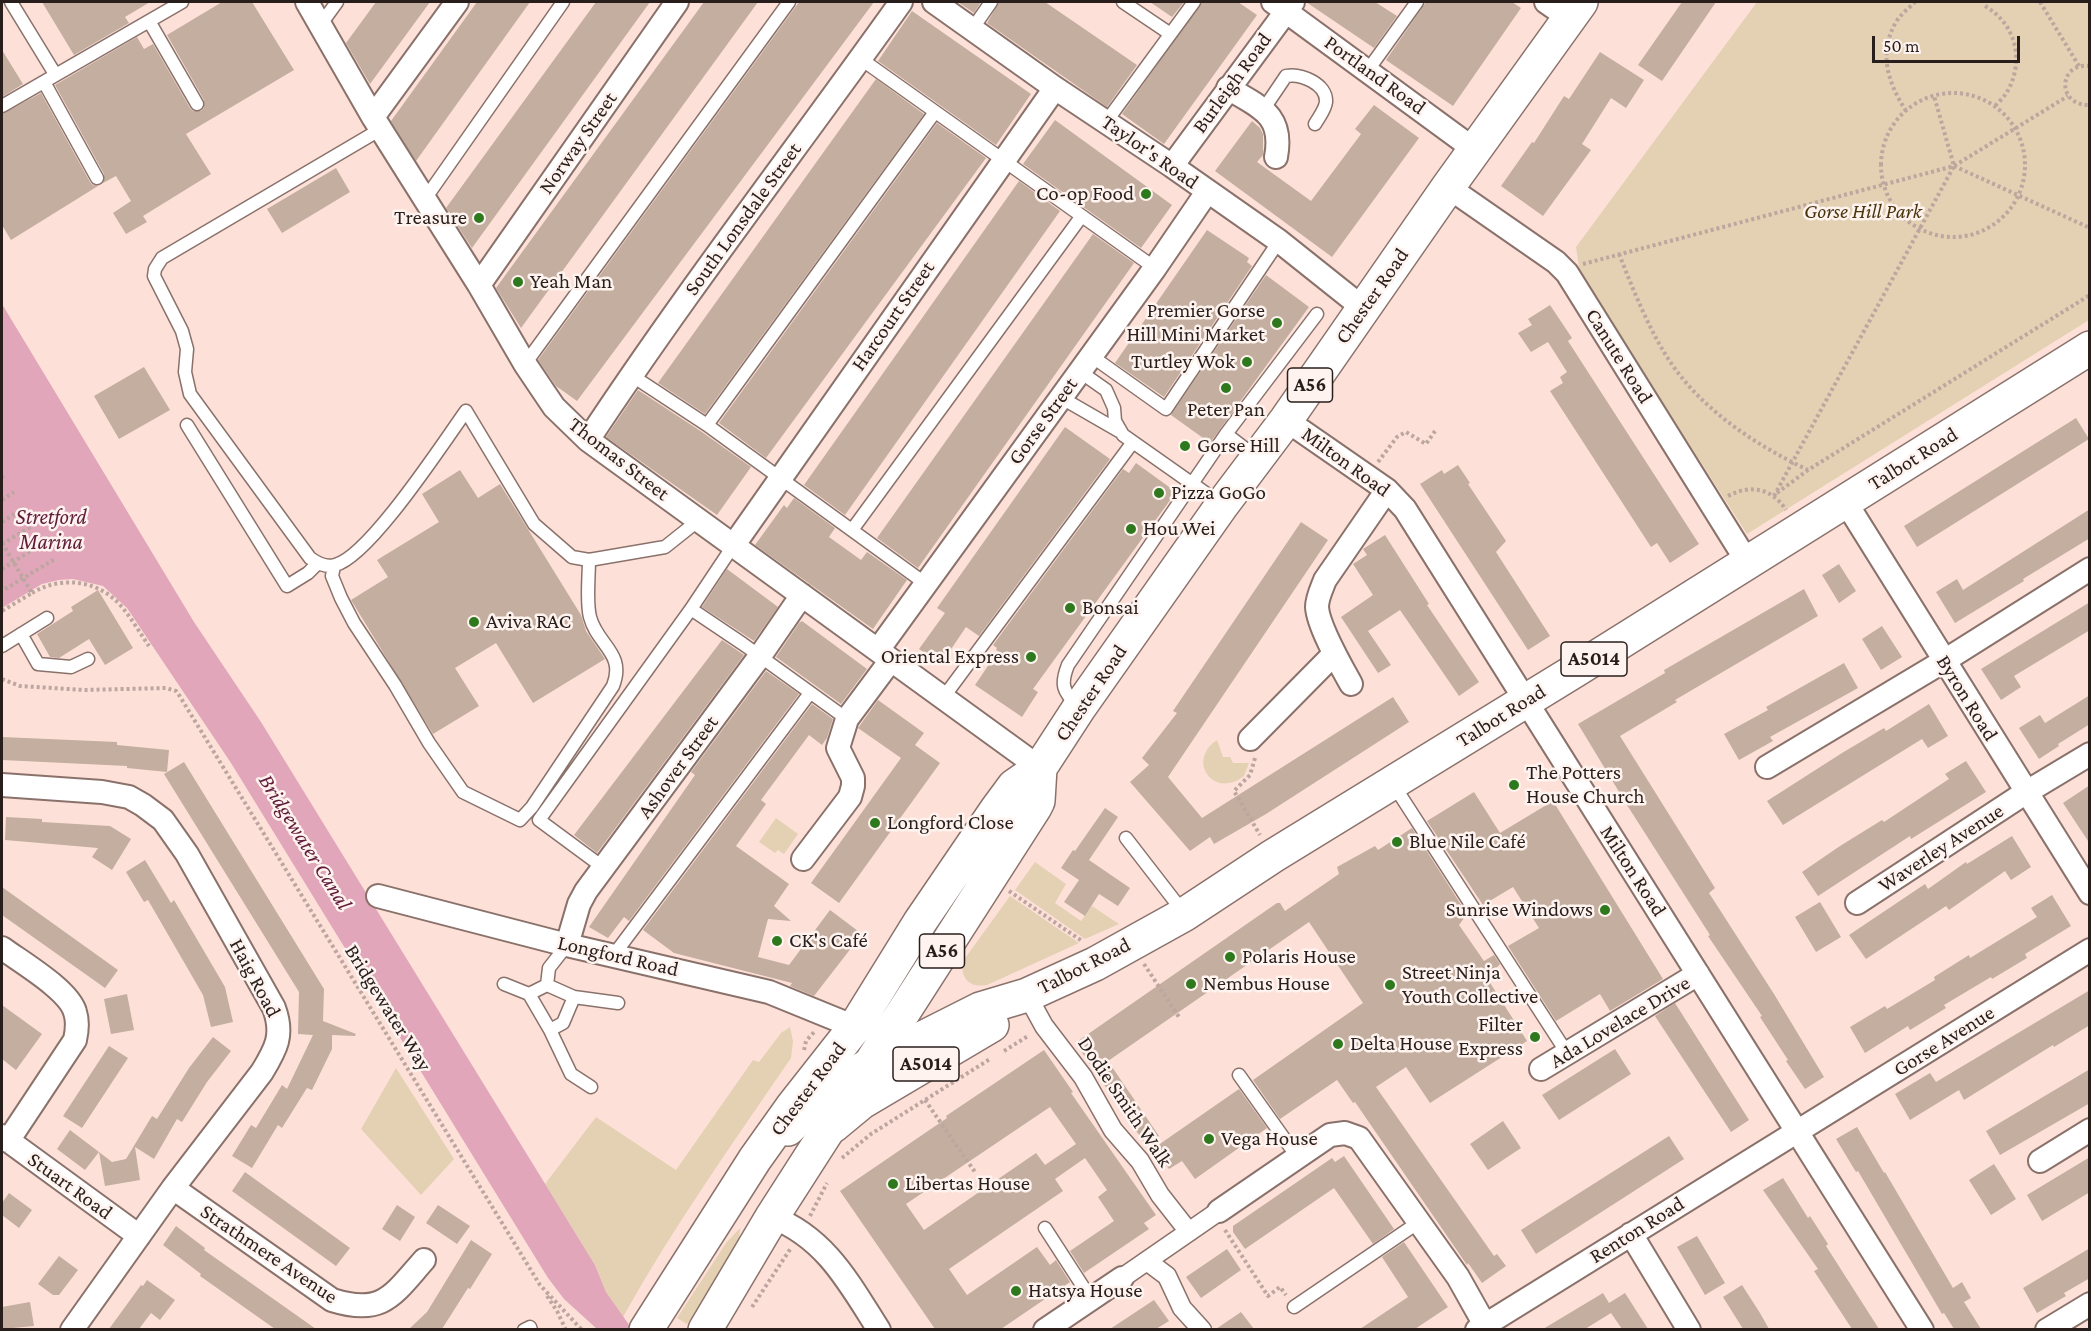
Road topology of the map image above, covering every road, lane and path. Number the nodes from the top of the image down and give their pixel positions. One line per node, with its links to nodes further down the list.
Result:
1 (12, 2): 29 (lane)
2 (182, 2): 18 (lane)
3 (307, 2): 22 (street, Thomas Street)
4 (338, 2): 22 (lane)
5 (457, 2): 42 (street)
6 (563, 2): 55 (lane)
7 (677, 2): 63 (street, Norway Street)
8 (789, 2): 69 (lane)
9 (901, 2): 25 (street, South Lonsdale Street)
10 (934, 2): 23 (street, Taylor's Road)
11 (991, 2): 23 (lane)
12 (1123, 2): 24 (lane)
13 (1194, 2): 24 (lane)
14 (1915, 2): 39 (path)
15 (2040, 2): 26 (path)
16 (1413, 3): 28 (lane)
17 (1284, 4): 28 (street, Portland Road); 31 (street, Burleigh Road)
18 (166, 6): 21 (lane)
19 (1985, 6): 37 (path)
20 (1565, 7): 45 (main road, Chester Road / A56)
21 (149, 21): 29 (lane); 34 (lane)
22 (321, 24): 42 (street, Thomas Street)
23 (973, 28): 30 (street, Taylor's Road)
24 (1169, 33): 41 (lane)
25 (861, 59): 40 (lane); 70 (street, South Lonsdale Street)
26 (2079, 66): 27 (path); 33 (path)
27 (2090, 66)
28 (1368, 70): 45 (street, Portland Road)
29 (49, 78): 36 (lane); 50 (lane)
30 (1055, 88): 41 (street, Taylor's Road); 47 (street, Harcourt Street)
31 (1228, 88): 38 (street); 48 (street, Burleigh Road)
32 (1934, 96): 37 (path); 39 (path); 49 (path)
33 (2068, 96): 35 (path); 44 (path)
34 (198, 104)
35 (2090, 105)
36 (2, 106)
37 (1995, 106): 44 (path)
38 (1263, 110): 43 (lane); 46 (street)
39 (1906, 111): 51 (path)
40 (935, 112): 47 (lane); 74 (lane)
41 (1106, 122): 48 (street, Taylor's Road)
42 (377, 123): 55 (street, Thomas Street); 104 (lane)
43 (1315, 124)
44 (2015, 128): 49 (path); 54 (path)
45 (1475, 150): 52 (main road, Chester Road / A56)
46 (1276, 157)
47 (1003, 161): 56 (lane); 83 (street, Harcourt Street)
48 (1172, 166): 53 (street, Taylor's Road)
49 (1954, 166): 51 (path); 54 (path); 58 (path)
50 (97, 178)
51 (1884, 185): 58 (path); 60 (path)
52 (1448, 187): 62 (street, Canute Road); 65 (main road, Chester Road / A56)
53 (1207, 192): 59 (street, Taylor's Road); 61 (street, Gorse Street)
54 (2019, 196): 57 (path); 58 (path)
55 (425, 198): 63 (street, Thomas Street)
56 (1081, 217): 61 (lane); 96 (lane)
57 (2090, 228)
58 (1919, 229): 80 (path)
59 (1279, 241): 65 (street, Taylor's Road); 68 (lane)
60 (1618, 254): 62 (path); 80 (path)
61 (1155, 268): 68 (street, Gorse Street)
62 (1567, 273): 91 (street, Canute Road)
63 (479, 285): 69 (street, Thomas Street)
64 (2090, 295): 81 (path)
65 (1363, 308): 72 (main road, Chester Road / A56)
66 (1317, 314): 76 (lane)
67 (2090, 348): 89 (main road, Talbot Road / A5014)
68 (1085, 363): 71 (street, Gorse Street); 77 (lane)
69 (525, 364): 78 (street, Thomas Street)
70 (631, 375): 74 (lane); 78 (street, South Lonsdale Street)
71 (1060, 397): 77 (lane); 110 (street, Gorse Street)
72 (1286, 420): 79 (main road, Chester Road / A56); 82 (street, Milton Road)
73 (187, 425): 104 (lane)
74 (707, 425): 83 (lane)
75 (1435, 431): 82 (path)
76 (1226, 434): 79 (lane); 84 (lane)
77 (1128, 438): 84 (lane); 128 (lane)
78 (588, 440): 93 (street, Thomas Street)
79 (1257, 458): 90 (main road, Chester Road / A56)
80 (1792, 463): 81 (path); 87 (path)
81 (1808, 470): 87 (path)
82 (1367, 477): 85 (street, Milton Road)
83 (778, 479): 96 (lane); 100 (street, Harcourt Street)
84 (1193, 484): 90 (lane); 130 (lane)
85 (1387, 490): 120 (street); 129 (street, Milton Road)
86 (14, 492): 88 (path)
87 (1774, 495): 91 (path); 97 (path)
88 (2, 500)
89 (1845, 501): 97 (main road, Talbot Road / A5014); 124 (street, Byron Road)
90 (1222, 505): 130 (main road, Chester Road / A56)
91 (1713, 506): 105 (street, Canute Road)
92 (24, 508): 94 (path)
93 (699, 520): 100 (street, Thomas Street); 102 (lane)
94 (2, 522)
95 (34, 525): 99 (path)
96 (852, 530): 110 (lane)
97 (1798, 531): 105 (main road, Talbot Road / A5014)
98 (45, 542): 103 (path)
99 (2, 544): 103 (path)
100 (733, 546): 113 (street, Thomas Street); 114 (lane)
101 (55, 559): 109 (path)
102 (589, 560): 106 (lane); 106 (lane)
103 (13, 562): 107 (path); 109 (path)
104 (318, 563): 106 (lane)
105 (1748, 563): 129 (main road, Talbot Road / A5014)
106 (334, 566)
107 (2, 568)
108 (2090, 569): 124 (street)
109 (23, 578): 111 (path); 112 (path)
110 (926, 584): 121 (street, Gorse Street)
111 (5, 589)
112 (32, 593): 115 (path); 119 (path)
113 (802, 595): 121 (street, Thomas Street); 122 (street, Ashover Street)
114 (691, 609): 122 (lane); 142 (lane)
115 (2, 611)
116 (47, 618): 117 (lane)
117 (21, 634): 118 (lane); 123 (lane)
118 (2, 646)
119 (149, 646)
120 (1334, 654): 126 (street); 132 (street)
121 (884, 655): 128 (street, Thomas Street); 131 (street)
122 (760, 656): 127 (lane); 142 (street, Ashover Street)
123 (88, 659)
124 (1944, 661): 134 (street); 138 (street, Byron Road)
125 (2, 679): 195 (path, Bridgewater Way)
126 (1352, 684)
127 (810, 693): 131 (lane); 151 (lane)
128 (943, 698): 135 (street, Thomas Street)
129 (1525, 702): 136 (main road, Talbot Road / A5014); 153 (street, Milton Road)
130 (1078, 708): 135 (main road, Chester Road / A56)
131 (847, 719): 141 (street)
132 (1250, 739): 140 (path)
133 (2090, 754): 138 (street, Waverley Avenue)
134 (1767, 767)
135 (1040, 768): 143 (main road, Chester Road / A56); 164 (main road, Chester Road / A56)
136 (1392, 783): 140 (main road, Talbot Road / A5014); 166 (lane)
137 (2, 785): 181 (street, Haig Road)
138 (2025, 793): 144 (street, Byron Road); 146 (street, Waverley Avenue)
139 (1126, 838): 147 (lane)
140 (1273, 856): 147 (main road, Talbot Road / A5014)
141 (803, 858)
142 (604, 868): 148 (street, Ashover Street)
143 (988, 877): 152 (path); 162 (main road, Chester Road / A56)
144 (2090, 893)
145 (378, 896): 148 (street, Longford Road)
146 (1857, 903)
147 (1185, 914): 152 (main road, Talbot Road / A5014)
148 (567, 945): 151 (street, Longford Road); 155 (lane)
149 (2, 948): 174 (street)
150 (2090, 950): 173 (street, Gorse Avenue)
151 (613, 956): 164 (street, Longford Road)
152 (1095, 964): 158 (main road, Talbot Road / A5014)
153 (1698, 974): 166 (street, Ada Lovelace Drive); 173 (street, Milton Road)
154 (504, 984): 157 (lane)
155 (547, 985): 157 (lane); 159 (lane)
156 (1161, 990): 161 (path)
157 (529, 994): 165 (lane)
158 (1027, 995): 163 (street, Dodie Smith Walk); 167 (main road, Talbot Road / A5014); 175 (main road, Talbot Road / A5014)
159 (574, 997): 160 (lane); 165 (lane)
160 (618, 1003)
161 (1179, 1017)
162 (895, 1024): 164 (main road); 167 (main road, Chester Road / A56)
163 (1044, 1026): 171 (path); 188 (street, Dodie Smith Walk)
164 (855, 1027): 177 (main road, Chester Road / A56)
165 (550, 1030): 170 (lane)
166 (1567, 1053): 168 (street, Ada Lovelace Drive)
167 (869, 1065): 175 (main road, Chester Road / A56); 177 (main road, Talbot Road / A5014)
168 (1541, 1069)
169 (1239, 1075): 176 (lane)
170 (591, 1087)
171 (925, 1100): 175 (path); 179 (path)
172 (2090, 1130): 178 (street)
173 (1798, 1131): 189 (street, Renton Road); 212 (street, Milton Road)
174 (5, 1138): 190 (street, Stuart Road)
175 (833, 1146): 184 (main road, Chester Road / A56)
176 (1298, 1158): 183 (street); 186 (street)
177 (756, 1159): 185 (main road, Chester Road / A56)
178 (2040, 1161)
179 (975, 1172)
180 (828, 1181): 182 (path)
181 (173, 1188): 190 (street, Haig Road); 192 (street, Strathmere Avenue)
182 (812, 1211)
183 (1217, 1213): 188 (street); 198 (path)
184 (772, 1217): 185 (main road); 207 (main road, Chester Road / A56); 208 (street)
185 (717, 1219): 200 (main road, Chester Road / A56)
186 (1419, 1222): 198 (lane); 201 (street)
187 (1045, 1228): 196 (lane)
188 (1189, 1232): 193 (street)
189 (1631, 1234): 201 (street, Renton Road); 211 (street)
190 (139, 1236): 202 (street, Haig Road)
191 (792, 1246): 199 (path)
192 (424, 1260)
193 (1147, 1261): 194 (street); 210 (street)
194 (1122, 1278): 196 (street)
195 (540, 1285): 205 (path); 206 (path, Bridgewater Way)
196 (1091, 1299): 209 (street)
197 (2090, 1304): 213 (street)
198 (1294, 1307)
199 (750, 1309)
200 (651, 1322)
201 (1481, 1327)
202 (72, 1329)
203 (524, 1329): 204 (lane)
204 (531, 1329)
205 (566, 1329)
206 (582, 1329)
207 (705, 1329)
208 (879, 1329)
209 (1045, 1329)
210 (1202, 1329)
211 (1689, 1329)
212 (1922, 1329)
213 (2048, 1329)

